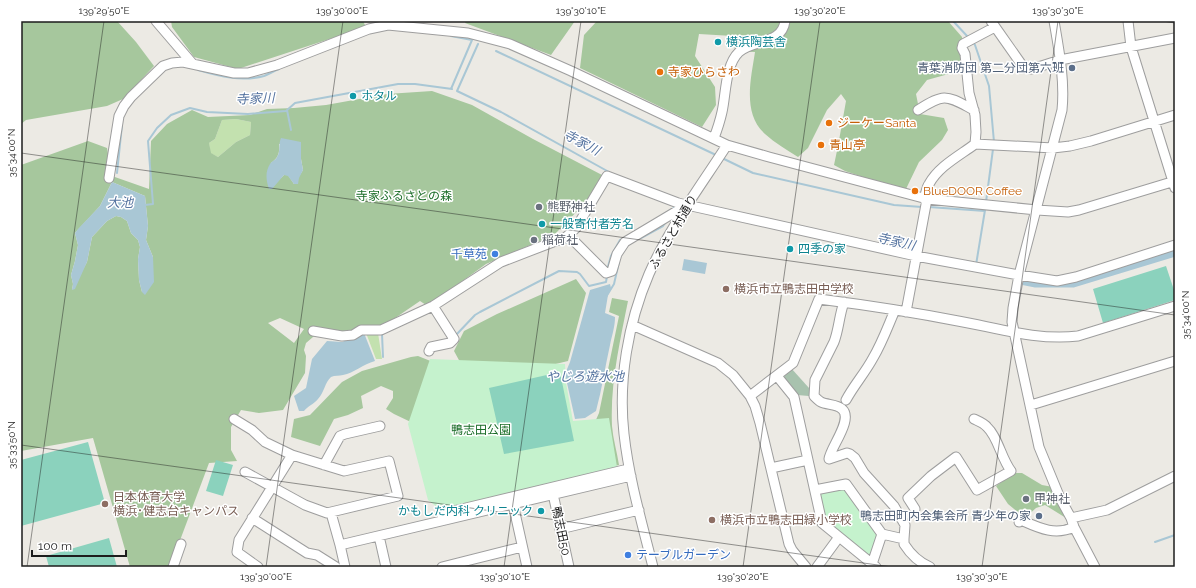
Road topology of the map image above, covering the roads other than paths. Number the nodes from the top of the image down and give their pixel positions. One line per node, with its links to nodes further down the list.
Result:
1 (156, 21): 9 (street)
2 (785, 21): 14 (street)
3 (1054, 21): 8 (street)
4 (1128, 21): 7 (street)
5 (993, 24): 8 (street); 11 (street)
6 (1175, 38): 7 (street)
7 (1131, 46): 8 (street); 13 (street)
8 (1060, 60): 17 (street)
9 (192, 63): 14 (street); 18 (street)
10 (918, 110): 11 (street)
11 (974, 110): 15 (street)
12 (1175, 115): 13 (street)
13 (1155, 122): 17 (street); 19 (street)
14 (714, 138): 16 (street)
15 (975, 144): 17 (street); 20 (street)
16 (727, 145): 20 (street); 21 (street, ふるさと村通り)
17 (1053, 148): 22 (street)
18 (109, 178)
19 (1174, 183): 22 (street)
20 (926, 199): 22 (street); 25 (street)
21 (687, 205): 23 (street); 23 (street); 25 (street); 32 (street, ふるさと村通り)
22 (1037, 210): 26 (street)
23 (569, 236): 28 (street)
24 (1175, 246): 26 (street)
25 (916, 256): 26 (street); 31 (street)
26 (1019, 275): 34 (street)
27 (844, 302): 30 (street); 37 (street); 67 (street)
28 (433, 306): 33 (street); 35 (street)
29 (1175, 306): 34 (street)
30 (895, 310): 31 (street); 39 (street)
31 (906, 312): 34 (street)
32 (632, 324): 38 (street); 49 (street, ふるさと村通り)
33 (313, 331)
34 (1013, 331): 40 (street)
35 (429, 351)
36 (1175, 361): 40 (street)
37 (777, 376): 38 (street); 45 (street)
38 (750, 396): 47 (street)
39 (846, 400)
40 (1031, 405): 60 (street)
41 (974, 419): 55 (street)
42 (234, 420): 44 (street)
43 (380, 426): 46 (street)
44 (292, 454): 46 (street); 51 (street)
45 (808, 460): 47 (street); 52 (street)
46 (324, 465): 57 (street)
47 (771, 468): 81 (street)
48 (244, 472): 51 (street)
49 (627, 473): 53 (street); 56 (street, ふるさと村通り); 58 (street)
50 (1175, 476): 60 (street)
51 (272, 486): 57 (street); 59 (street)
52 (815, 490): 64 (street); 66 (street)
53 (553, 494): 54 (street); 63 (street, 鴨志田50)
54 (512, 504): 65 (street); 70 (street)
55 (915, 509)
56 (639, 510): 63 (street); 80 (street, ふるさと村通り)
57 (331, 513): 69 (street)
58 (441, 514)
59 (252, 518): 73 (street); 74 (street)
60 (1071, 518): 62 (street)
61 (1019, 522): 62 (street)
62 (1074, 527): 84 (street)
63 (560, 529): 79 (street, 鴨志田50)
64 (882, 534): 67 (street); 71 (street)
65 (378, 536): 69 (street); 76 (street)
66 (839, 537): 71 (street); 82 (street)
67 (904, 539): 83 (street)
68 (182, 544): 72 (street)
69 (340, 545): 75 (street)
70 (522, 547): 77 (street); 78 (street)
71 (874, 566)
72 (173, 567)
73 (258, 567)
74 (336, 567)
75 (345, 567)
76 (386, 567)
77 (442, 567)
78 (527, 567)
79 (569, 567)
80 (653, 567)
81 (806, 567)
82 (817, 567)
83 (930, 567)
84 (1094, 567)

